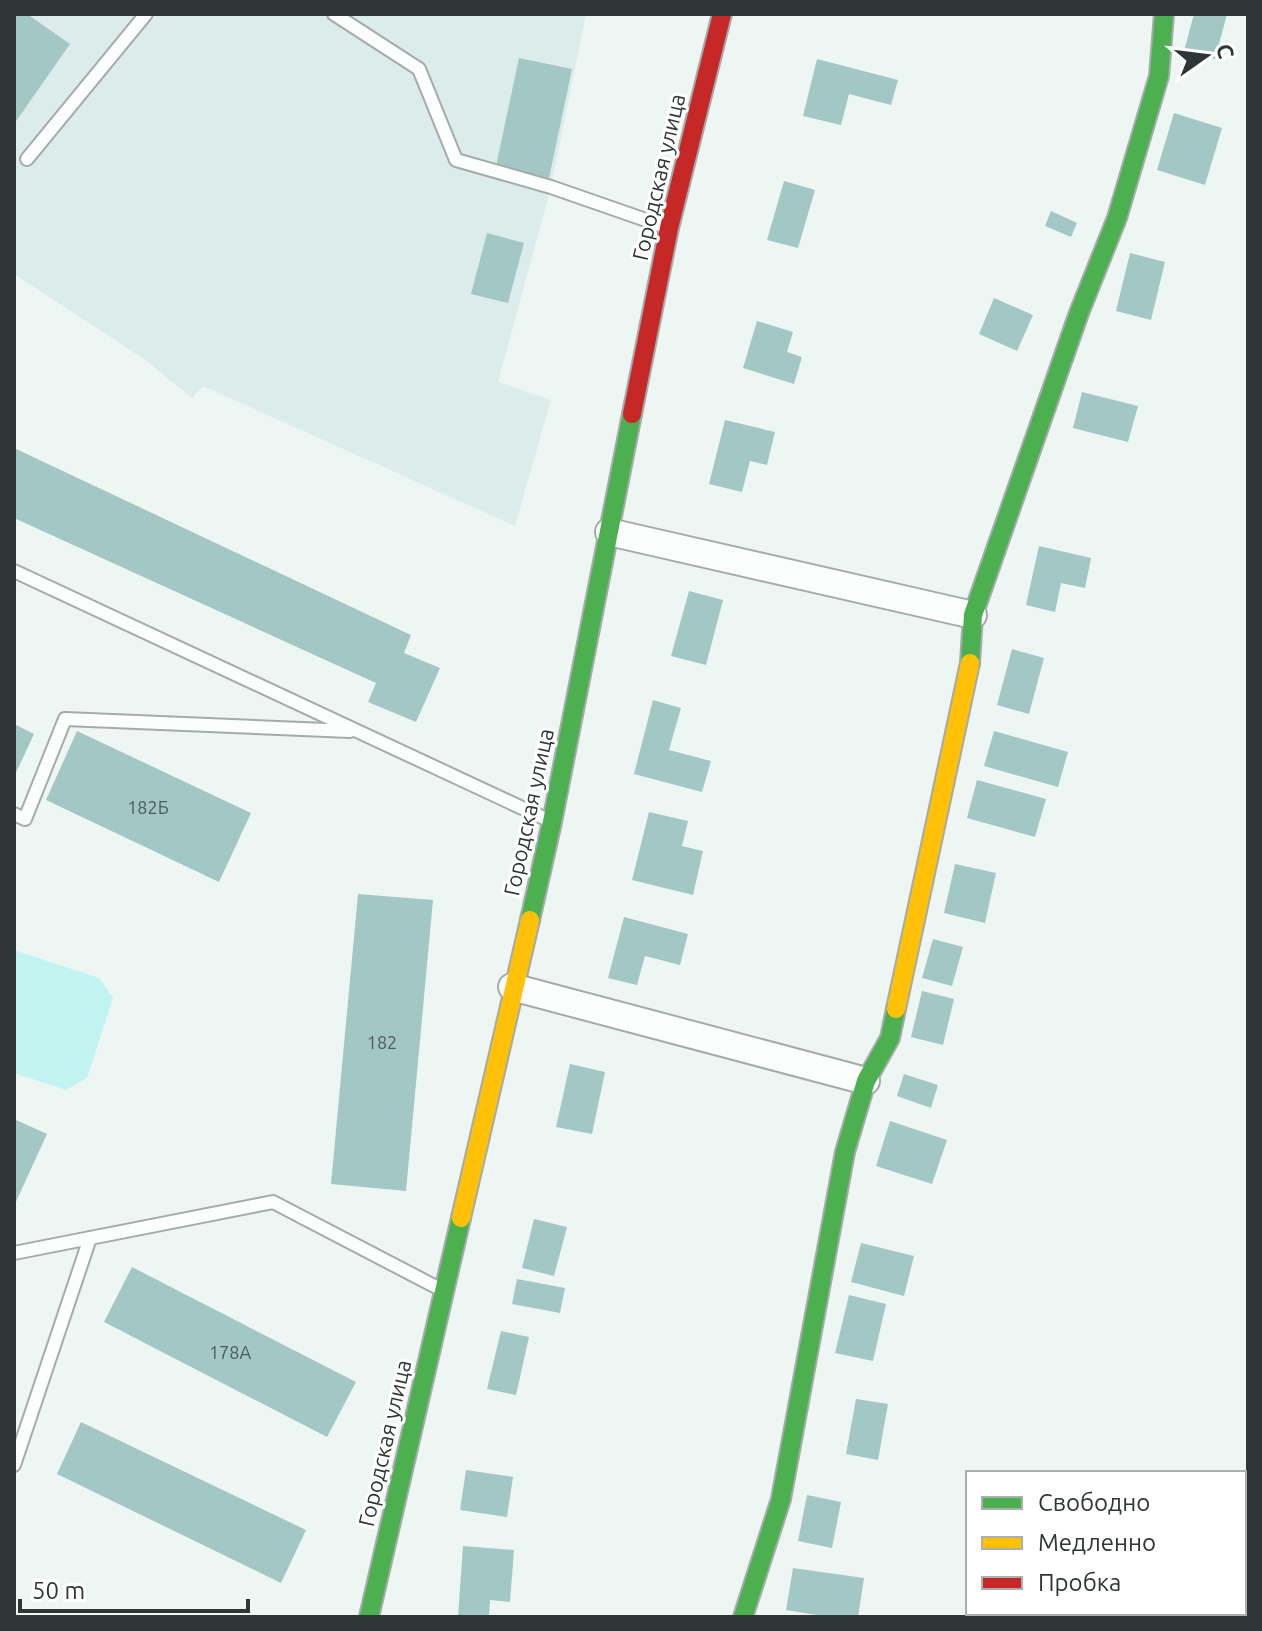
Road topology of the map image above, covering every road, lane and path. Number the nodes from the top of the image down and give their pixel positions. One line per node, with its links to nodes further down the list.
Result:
1 (146, 14): 5 (lane)
2 (334, 14): 6 (lane)
3 (722, 14): 6 (street, Городская улица)
4 (1164, 14): 9 (street)
5 (27, 159)
6 (669, 228): 7 (street, Городская улица)
7 (609, 532): 9 (street); 12 (street, Городская улица)
8 (14, 571): 10 (lane)
9 (973, 615): 14 (street)
10 (355, 731): 11 (lane); 12 (lane)
11 (14, 814)
12 (552, 822): 13 (street, Городская улица)
13 (512, 987): 14 (street); 17 (street, Городская улица)
14 (866, 1081): 20 (street)
15 (90, 1238): 16 (lane); 17 (lane); 18 (lane)
16 (14, 1253)
17 (443, 1290): 19 (street, Городская улица)
18 (14, 1465)
19 (369, 1617)
20 (743, 1617)

